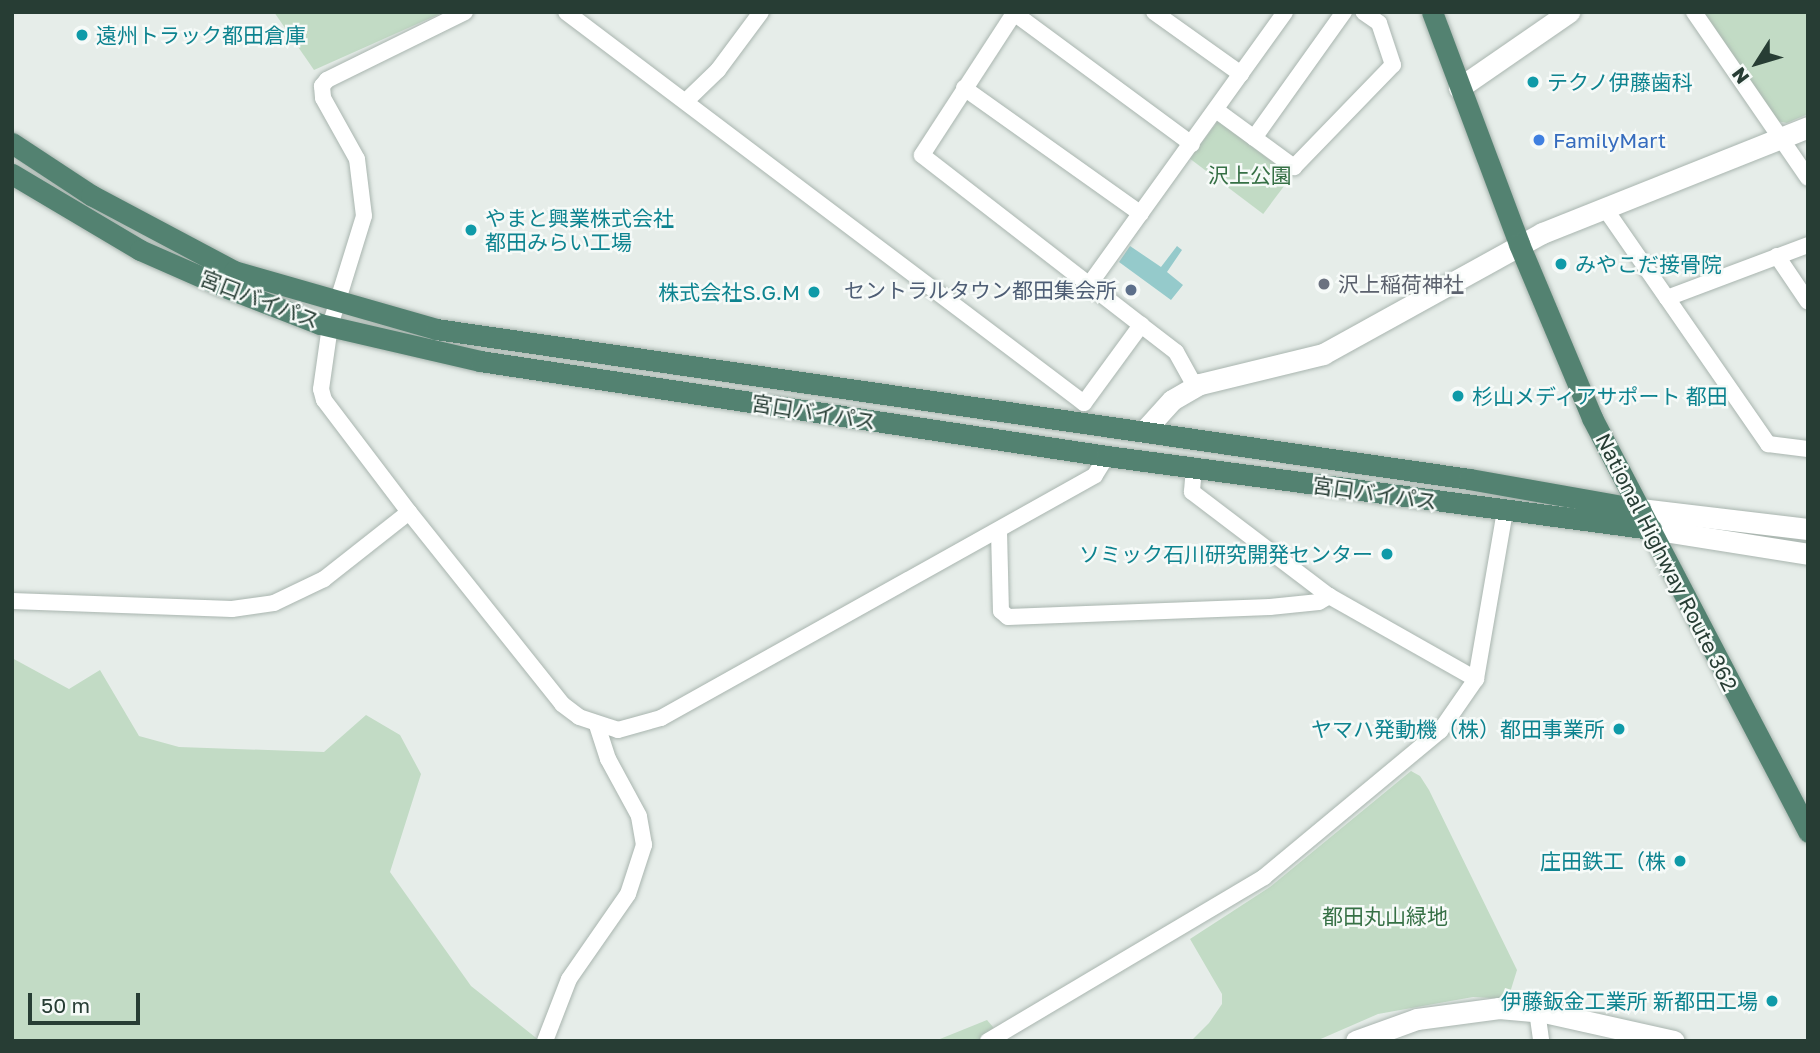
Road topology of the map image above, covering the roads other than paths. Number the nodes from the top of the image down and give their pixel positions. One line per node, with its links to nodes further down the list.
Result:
1 (465, 12): 32 (street)
2 (566, 12): 15 (street)
3 (761, 12): 15 (street)
4 (1154, 12): 12 (street)
5 (1285, 12): 12 (street)
6 (1344, 12): 19 (street)
7 (1363, 12): 19 (street)
8 (1432, 12): 14 (highway, National Highway Route 362)
9 (1569, 12): 14 (street)
10 (1694, 12): 18 (street)
11 (1014, 13): 13 (street); 21 (street)
12 (1241, 74): 16 (street)
13 (964, 88): 25 (street); 29 (street)
14 (1459, 88): 26 (highway, National Highway Route 362)
15 (687, 101): 33 (street)
16 (1216, 110): 19 (street); 21 (street)
17 (1808, 127): 18 (street)
18 (1780, 137): 23 (street); 24 (street)
19 (1254, 138)
20 (12, 143): 32 (highway, 宮口バイパス)
21 (1192, 144): 25 (street)
22 (12, 174): 34 (highway, 宮口バイパス)
23 (1808, 178)
24 (1606, 210): 26 (street); 30 (street)
25 (1141, 215): 29 (street)
26 (1519, 244): 35 (street); 40 (highway, National Highway Route 362)
27 (1808, 245): 28 (street)
28 (1777, 256): 30 (street); 31 (street)
29 (1089, 285): 33 (street)
30 (1667, 298): 37 (street)
31 (1808, 302)
32 (337, 304): 34 (street); 36 (highway, 宮口バイパス)
33 (1141, 325): 35 (street)
34 (330, 326): 38 (highway, 宮口バイパス); 42 (street)
35 (1195, 386): 36 (street)
36 (1143, 432): 40 (highway, 宮口バイパス)
37 (1808, 449)
38 (1107, 456): 39 (highway, 宮口バイパス); 45 (street)
39 (1194, 468): 41 (highway, 宮口バイパス); 47 (street)
40 (1640, 509): 43 (highway, National Highway Route 362); 44 (street)
41 (1506, 511): 43 (highway, 宮口バイパス); 49 (street)
42 (409, 512): 48 (street); 50 (street)
43 (1651, 529): 46 (street); 51 (highway, National Highway Route 362)
44 (1808, 529)
45 (999, 531): 47 (street); 50 (street)
46 (1808, 554)
47 (1329, 596): 49 (street)
48 (12, 601)
49 (1476, 679): 54 (street)
50 (597, 726): 53 (street)
51 (1808, 832)
52 (1537, 1011): 55 (street); 56 (street); 57 (street)
53 (545, 1041)
54 (988, 1041)
55 (1356, 1041)
56 (1541, 1041)
57 (1674, 1041)

